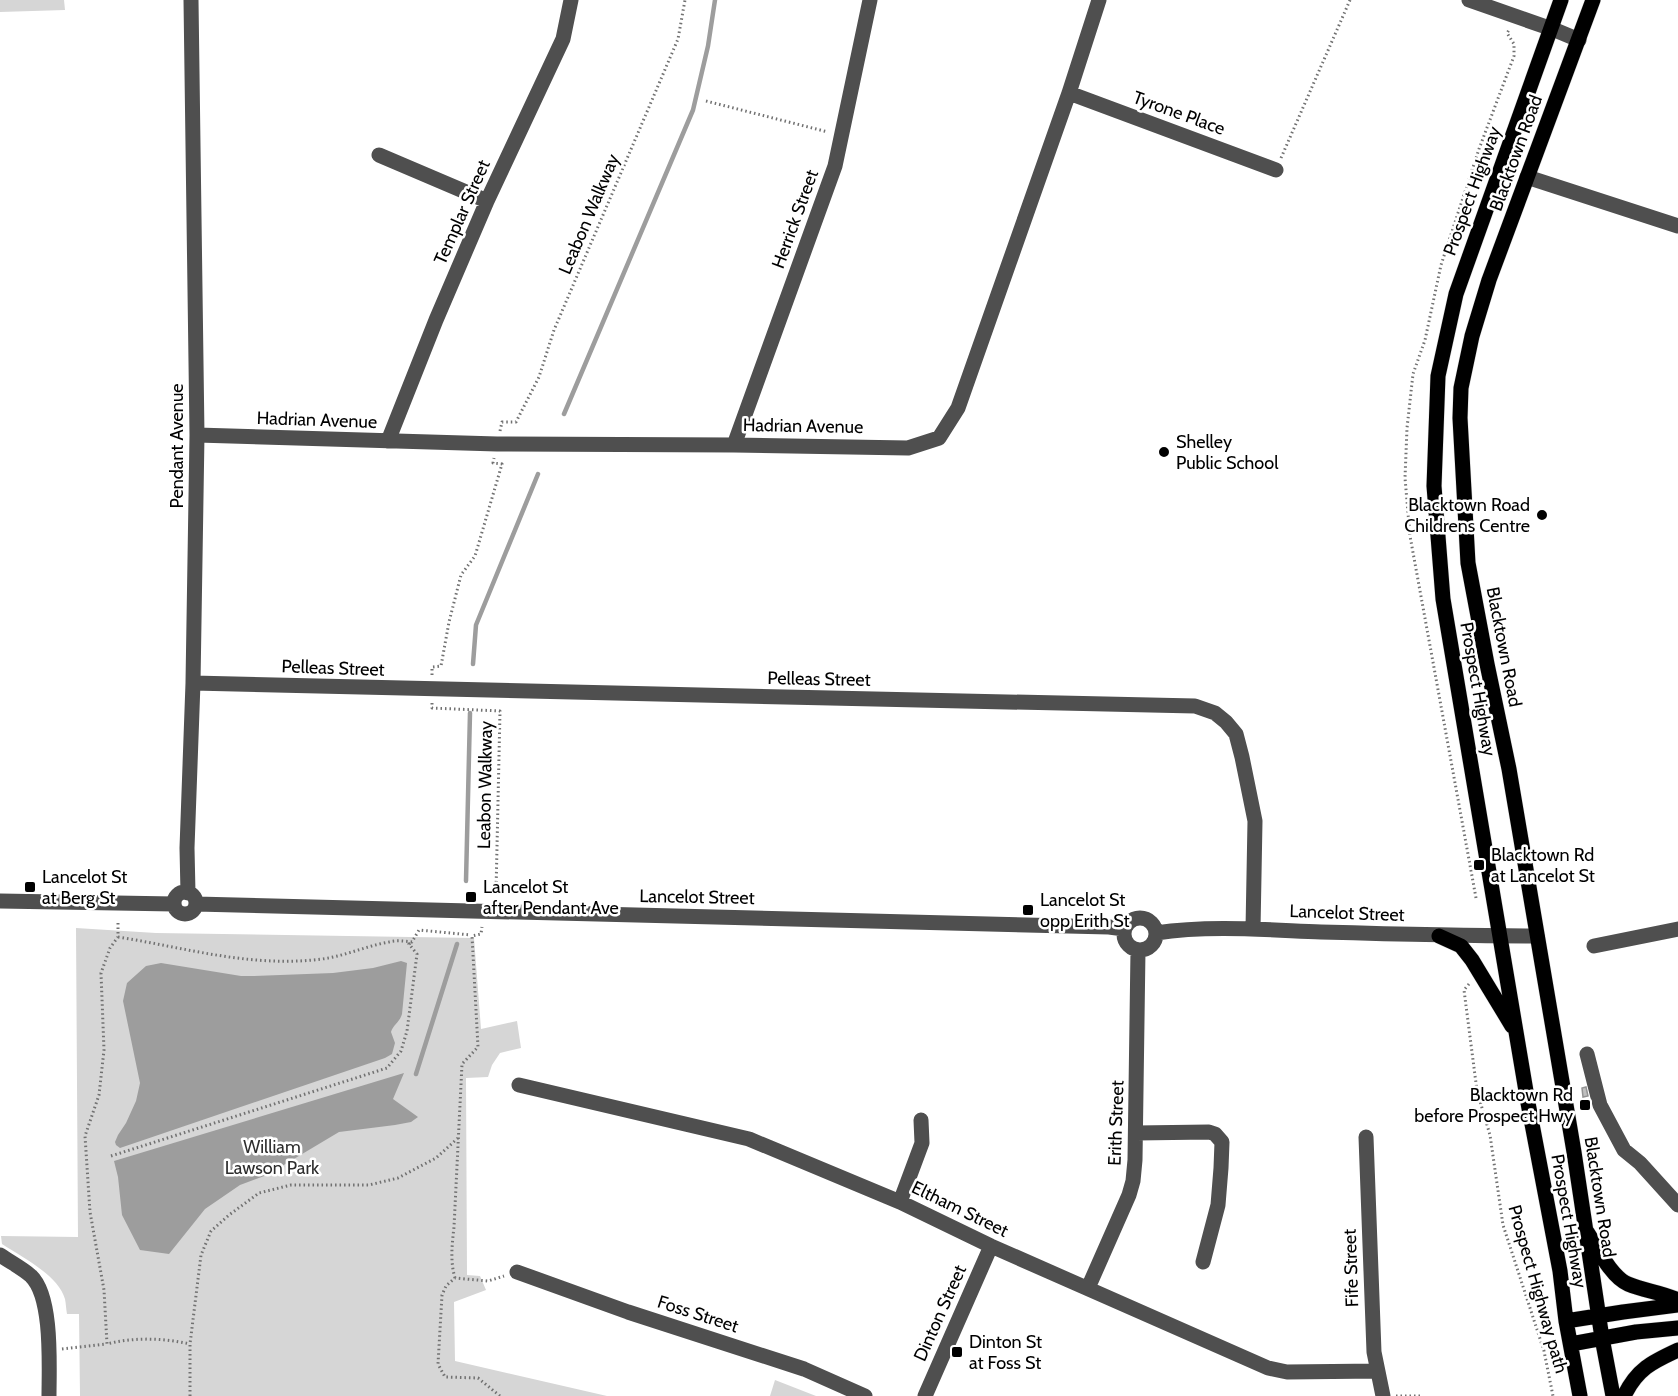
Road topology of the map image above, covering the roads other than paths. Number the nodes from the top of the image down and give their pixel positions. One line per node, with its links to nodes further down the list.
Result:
1 (191, 0): 16 (street, Pendant Avenue)
2 (571, 0): 14 (street, Templar Street)
3 (870, 0): 18 (street, Herrick Street)
4 (1099, 0): 10 (street, Hadrian Avenue)
5 (1469, 0): 8 (street)
6 (1561, 0): 8 (main road, Prospect Highway)
7 (1593, 0): 9 (main road, Blacktown Road)
8 (1551, 28): 9 (street); 27 (main road, Prospect Highway)
9 (1579, 40): 13 (main road, Blacktown Road)
10 (1069, 93): 12 (street, Tyrone Place); 18 (street, Hadrian Avenue)
11 (379, 155): 14 (street)
12 (1276, 170)
13 (1527, 177): 15 (street); 28 (main road, Blacktown Road)
14 (487, 201): 17 (street, Templar Street)
15 (1678, 226)
16 (197, 435): 17 (street, Hadrian Avenue); 19 (street, Pendant Avenue)
17 (388, 441): 18 (street, Hadrian Avenue)
18 (734, 445)
19 (193, 683): 20 (street, Pendant Avenue); 23 (street, Pelleas Street)
20 (192, 898): 21 (street, Lancelot Street); 22 (street, Lancelot Street)
21 (0, 901)
22 (1124, 929): 25 (street); 30 (street)
23 (1253, 929): 25 (street, Lancelot Street); 26 (street, Lancelot Street)
24 (1678, 929): 29 (street)
25 (1156, 933): 30 (street)
26 (1439, 936): 27 (street, Lancelot Street); 31 (main road)
27 (1500, 936): 28 (street, Lancelot Street); 31 (main road, Prospect Highway)
28 (1537, 936): 39 (main road, Blacktown Road)
29 (1594, 946)
30 (1138, 950): 35 (street, Erith Street)
31 (1517, 1033): 47 (main road, Prospect Highway)
32 (1587, 1054): 38 (street, Blacktown Road)
33 (519, 1085): 37 (street, Eltham Street)
34 (921, 1120): 37 (street)
35 (1136, 1133): 42 (street); 44 (street, Erith Street)
36 (1366, 1137): 52 (street, Fife Street)
37 (900, 1202): 40 (street, Eltham Street)
38 (1678, 1205)
39 (1585, 1230): 45 (main road); 48 (main road, Blacktown Road)
40 (991, 1246): 44 (street, Eltham Street); 55 (street, Dinton Street)
41 (0, 1255): 53 (street)
42 (1203, 1262)
43 (518, 1272): 54 (street, Foss Street)
44 (1088, 1288): 52 (street, Eltham Street)
45 (1678, 1300)
46 (1678, 1305): 48 (main road)
47 (1566, 1321): 48 (main road); 50 (main road, Prospect Highway)
48 (1600, 1327): 49 (main road); 50 (main road); 58 (main road)
49 (1678, 1328)
50 (1570, 1344): 57 (main road, Prospect Highway)
51 (1678, 1350): 59 (main road)
52 (1378, 1371): 56 (street, Fife Street)
53 (49, 1396)
54 (865, 1396)
55 (926, 1396)
56 (1383, 1396)
57 (1580, 1396)
58 (1613, 1396)
59 (1624, 1396)

